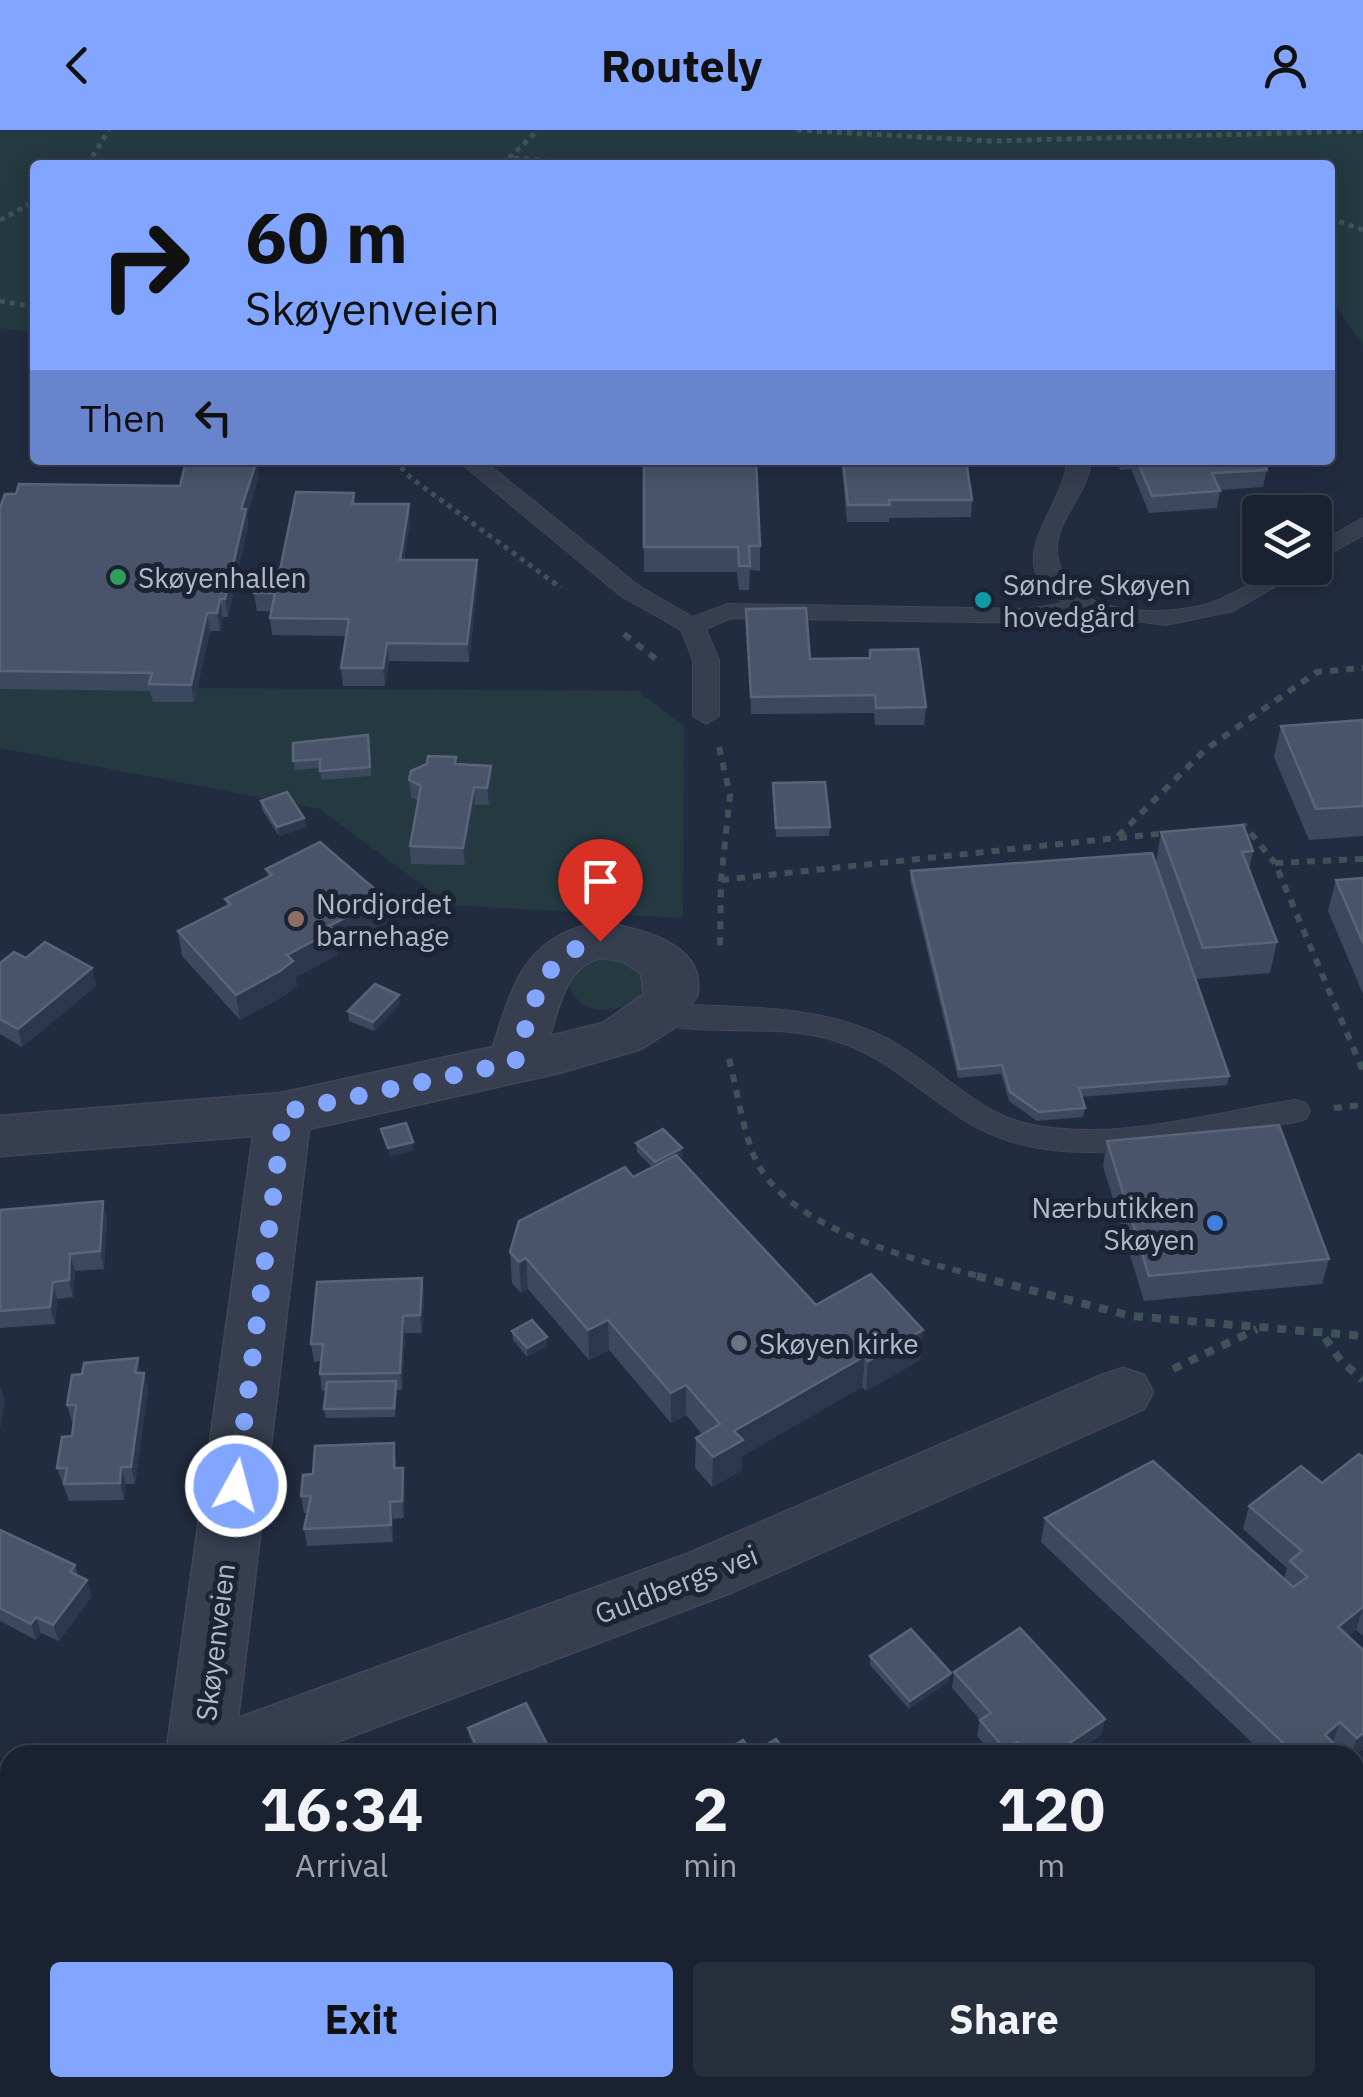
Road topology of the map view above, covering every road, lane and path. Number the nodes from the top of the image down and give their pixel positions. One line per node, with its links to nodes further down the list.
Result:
1 (109, 130): 6 (path)
2 (538, 130): 5 (path)
3 (797, 130): 4 (path)
4 (1363, 132)
5 (514, 158): 7 (path); 8 (path)
6 (90, 160)
7 (511, 160)
8 (545, 160)
9 (30, 204): 10 (path)
10 (0, 220)
11 (1335, 220): 12 (path)
12 (1363, 230)
13 (0, 301): 14 (path)
14 (30, 306)
15 (398, 465): 21 (path)
16 (476, 465): 24 (lane)
17 (1079, 465): 22 (lane)
18 (1363, 525): 19 (lane)
19 (1332, 544)
20 (1266, 585): 22 (lane)
21 (565, 591)
22 (1092, 607): 24 (lane)
23 (611, 625): 26 (path)
24 (692, 626): 26 (lane)
25 (1363, 668): 29 (path)
26 (706, 716): 32 (path)
27 (1226, 828): 31 (path)
28 (1171, 833): 29 (path)
29 (1116, 838): 32 (path)
30 (1363, 859): 31 (path)
31 (1274, 863): 36 (path)
32 (720, 880): 34 (path)
33 (657, 1014): 34 (lane); 35 (street); 35 (street)
34 (720, 1019): 37 (lane); 40 (path)
35 (515, 1062): 38 (street)
36 (1363, 1071)
37 (1295, 1111)
38 (284, 1112): 39 (street); 45 (street, Skøyenveien)
39 (0, 1136)
40 (1258, 1329): 41 (path); 44 (path)
41 (1324, 1336): 42 (path); 43 (path)
42 (1363, 1336)
43 (1363, 1380)
44 (1124, 1392): 46 (street, Guldbergs vei)
45 (201, 1745)
46 (249, 1745)

